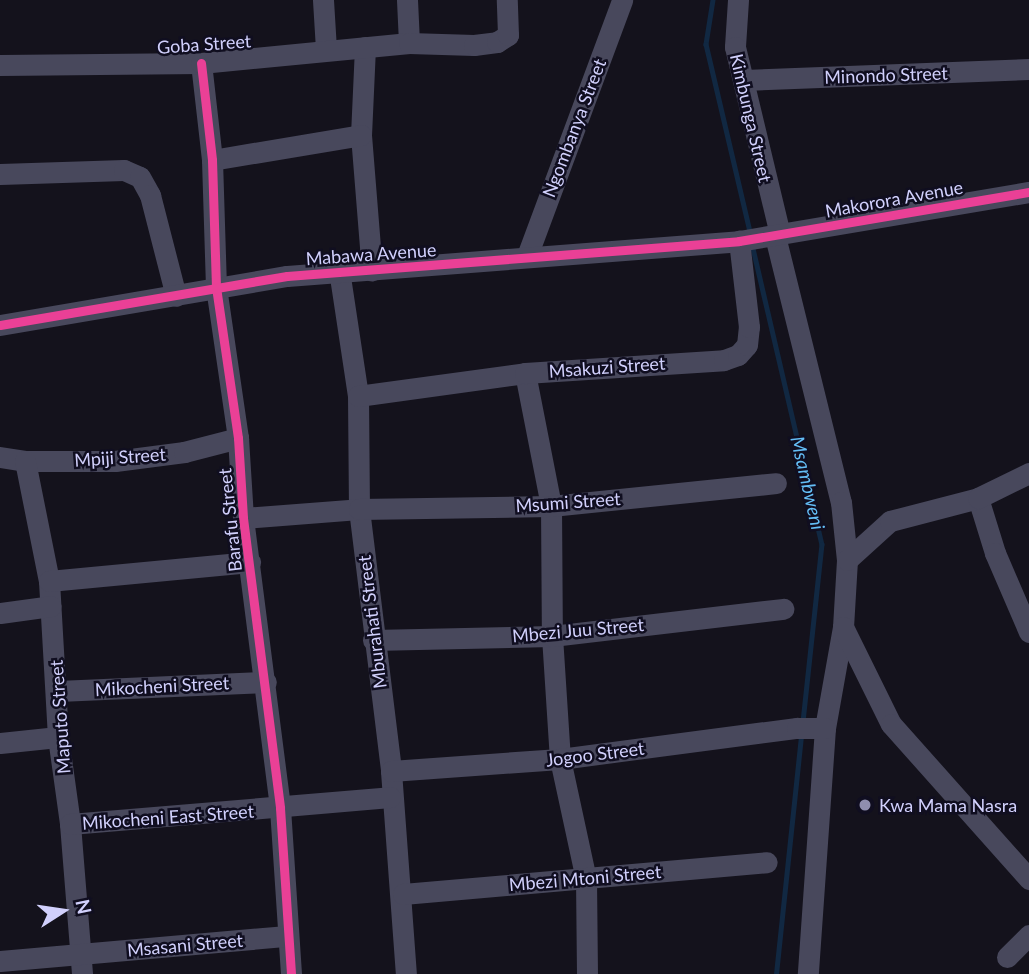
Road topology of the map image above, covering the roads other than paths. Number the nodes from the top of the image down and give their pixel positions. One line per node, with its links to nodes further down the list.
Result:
1 (323, 0): 8 (street)
2 (407, 0): 6 (street)
3 (507, 0): 6 (street, Goba Street)
4 (622, 0): 18 (street, Ngombanya Street)
5 (738, 0): 12 (street, Kimbunga Street)
6 (409, 43): 7 (street, Goba Street)
7 (365, 47): 8 (street, Goba Street); 13 (street)
8 (326, 49): 9 (street, Goba Street)
9 (201, 63): 10 (street, Goba Street); 14 (street, Barafu Street)
10 (0, 65)
11 (1029, 69): 12 (street, Minondo Street)
12 (744, 80): 17 (street, Kimbunga Street)
13 (361, 135): 14 (street); 20 (street)
14 (212, 160): 21 (street, Barafu Street)
15 (0, 174): 22 (street)
16 (1029, 192): 17 (street, Makorora Avenue)
17 (761, 237): 18 (street, Mabawa Avenue); 24 (street, Msakuzi Street); 35 (street)
18 (527, 256): 20 (street, Mabawa Avenue)
19 (340, 270): 20 (street, Mabawa Avenue); 21 (street, Mabawa Avenue); 25 (street, Mburahati Street)
20 (372, 271)
21 (216, 287): 22 (street, Mabawa Avenue); 26 (street, Barafu Street)
22 (176, 296): 23 (street, Mabawa Avenue)
23 (0, 325)
24 (525, 373): 25 (street, Msakuzi Street); 32 (street)
25 (358, 396): 33 (street, Mburahati Street)
26 (238, 438): 28 (street, Mpiji Street); 34 (street, Barafu Street)
27 (0, 457): 28 (street, Mpiji Street)
28 (25, 461): 37 (street, Maputo Street)
29 (1029, 473): 31 (street)
30 (776, 483): 32 (street, Msumi Street)
31 (978, 499): 35 (street); 42 (street)
32 (551, 506): 33 (street, Msumi Street); 43 (street)
33 (359, 509): 34 (street, Msumi Street); 44 (street, Mburahati Street)
34 (243, 518): 36 (street, Barafu Street)
35 (847, 560): 41 (street)
36 (250, 562): 37 (street); 45 (street, Barafu Street)
37 (49, 581): 38 (street, Maputo Street)
38 (51, 606): 40 (street); 46 (street, Maputo Street)
39 (783, 609): 43 (street, Mbezi Juu Street)
40 (0, 613)
41 (843, 627): 47 (street); 56 (street)
42 (1029, 632)
43 (552, 636): 44 (street, Mbezi Juu Street); 50 (street)
44 (373, 640): 51 (street, Mburahati Street)
45 (266, 682): 46 (street, Mikocheni Street); 53 (street, Barafu Street)
46 (58, 691): 48 (street, Maputo Street)
47 (811, 728): 50 (street, Jogoo Street); 67 (street)
48 (58, 737): 49 (street); 54 (street, Maputo Street)
49 (0, 743)
50 (560, 759): 51 (street, Jogoo Street); 57 (street)
51 (391, 771): 52 (street, Mburahati Street)
52 (390, 797): 53 (street, Mikocheni East Street); 58 (street, Mburahati Street)
53 (280, 808): 54 (street, Mikocheni East Street); 59 (street, Barafu Street)
54 (70, 824): 63 (street, Maputo Street)
55 (767, 862): 57 (street, Mbezi Mtoni Street)
56 (1029, 878)
57 (586, 879): 58 (street, Mbezi Mtoni Street); 66 (street)
58 (403, 894): 65 (street, Mburahati Street)
59 (287, 936): 63 (street, Msasani Street); 64 (street, Barafu Street)
60 (1029, 936): 61 (street)
61 (1007, 957)
62 (0, 961): 63 (street, Msasani Street)
63 (82, 965)
64 (291, 974)
65 (406, 974)
66 (587, 974)
67 (808, 974)

